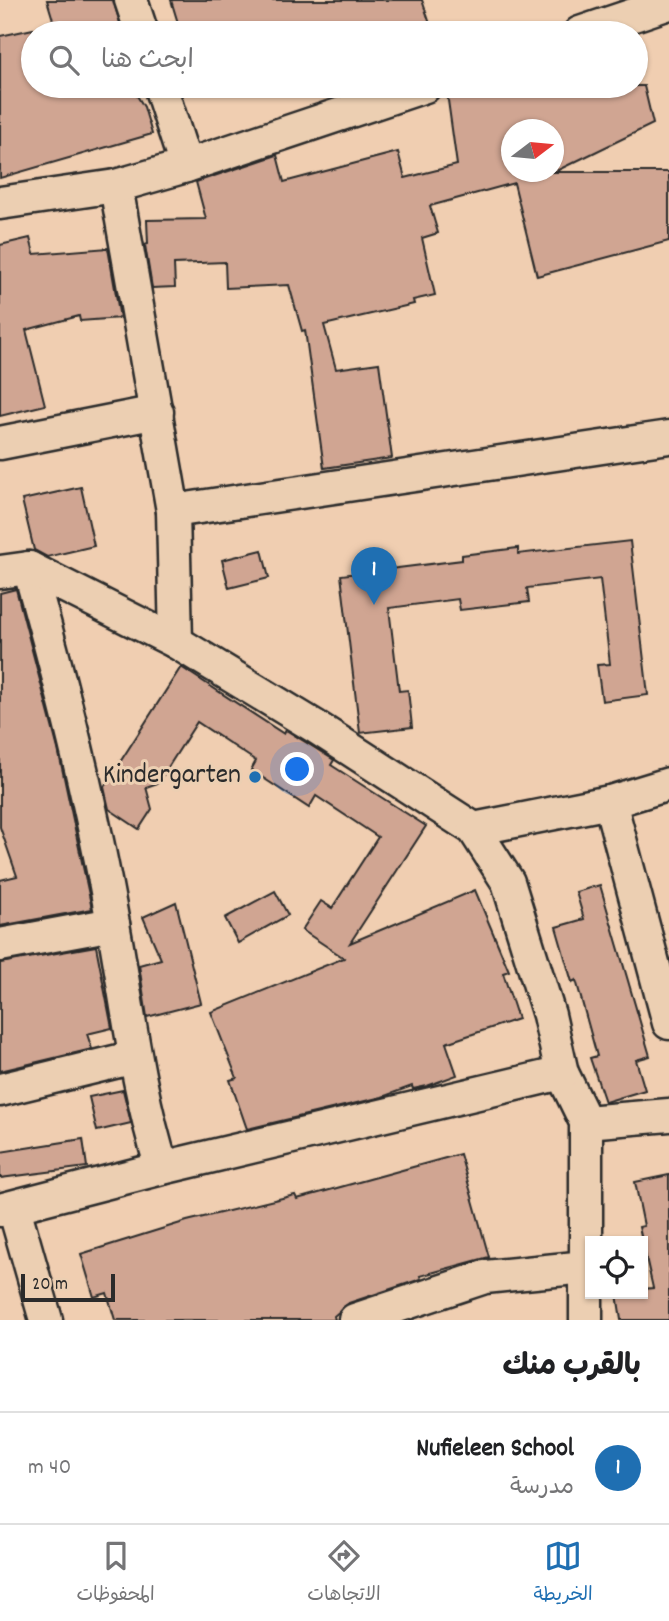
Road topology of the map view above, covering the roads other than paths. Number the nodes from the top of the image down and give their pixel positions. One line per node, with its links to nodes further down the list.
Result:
1 (131, 0): 3 (street)
2 (669, 3): 4 (street)
3 (138, 21)
4 (616, 21)
5 (164, 98): 7 (street)
6 (389, 98): 7 (street)
7 (186, 166): 8 (street)
8 (116, 186): 9 (street); 10 (street)
9 (0, 203)
10 (157, 412): 12 (street); 13 (street)
11 (669, 437): 13 (street)
12 (0, 443)
13 (173, 511): 15 (street)
14 (15, 570): 15 (street); 19 (street)
15 (176, 642): 18 (street)
16 (669, 784): 17 (street)
17 (610, 802): 18 (street); 21 (street)
18 (474, 830): 23 (street)
19 (113, 924): 20 (street); 22 (street)
20 (0, 945)
21 (669, 1023)
22 (135, 1057): 24 (street); 27 (street)
23 (562, 1073): 26 (street); 27 (street)
24 (0, 1090)
25 (669, 1115): 26 (street)
26 (586, 1122): 29 (street)
27 (162, 1168): 28 (street)
28 (7, 1209): 32 (street)
29 (586, 1236)
30 (585, 1267): 33 (street)
31 (586, 1299): 34 (street)
32 (46, 1320)
33 (355, 1320)
34 (586, 1320)

